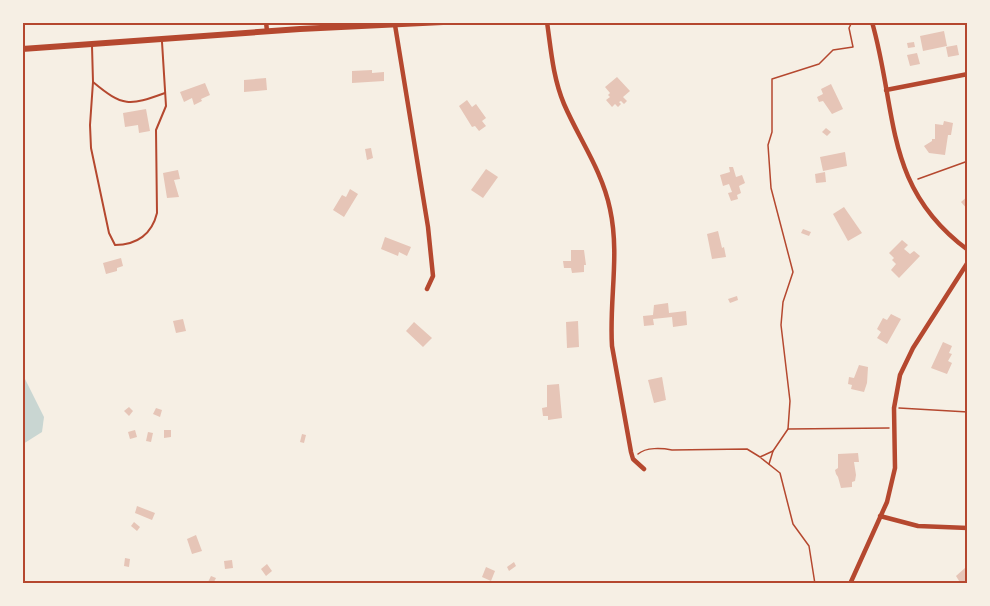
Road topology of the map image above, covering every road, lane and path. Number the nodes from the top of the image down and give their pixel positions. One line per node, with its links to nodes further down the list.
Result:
1 (266, 22): 8 (street)
2 (443, 22): 6 (main road)
3 (547, 22): 27 (street)
4 (852, 22): 24 (path)
5 (872, 22): 14 (street)
6 (406, 24): 7 (main road)
7 (396, 25): 8 (main road); 20 (street)
8 (267, 31): 9 (main road)
9 (162, 39): 10 (main road); 15 (lane)
10 (92, 44): 11 (main road); 13 (lane)
11 (22, 49)
12 (968, 74): 14 (street)
13 (93, 82): 15 (lane); 15 (lane)
14 (886, 90): 17 (street)
15 (165, 93)
16 (968, 161): 17 (path)
17 (909, 182): 18 (street)
18 (968, 250)
19 (968, 262): 21 (street)
20 (427, 289)
21 (894, 408): 22 (path); 23 (street)
22 (968, 412)
23 (893, 428): 24 (path); 30 (street)
24 (788, 429): 25 (path)
25 (773, 451): 26 (path); 28 (path)
26 (760, 457): 27 (path); 28 (path)
27 (633, 459): 29 (street)
28 (769, 464): 32 (path)
29 (644, 469)
30 (880, 516): 31 (street); 33 (street)
31 (968, 528)
32 (815, 584)
33 (850, 584)

